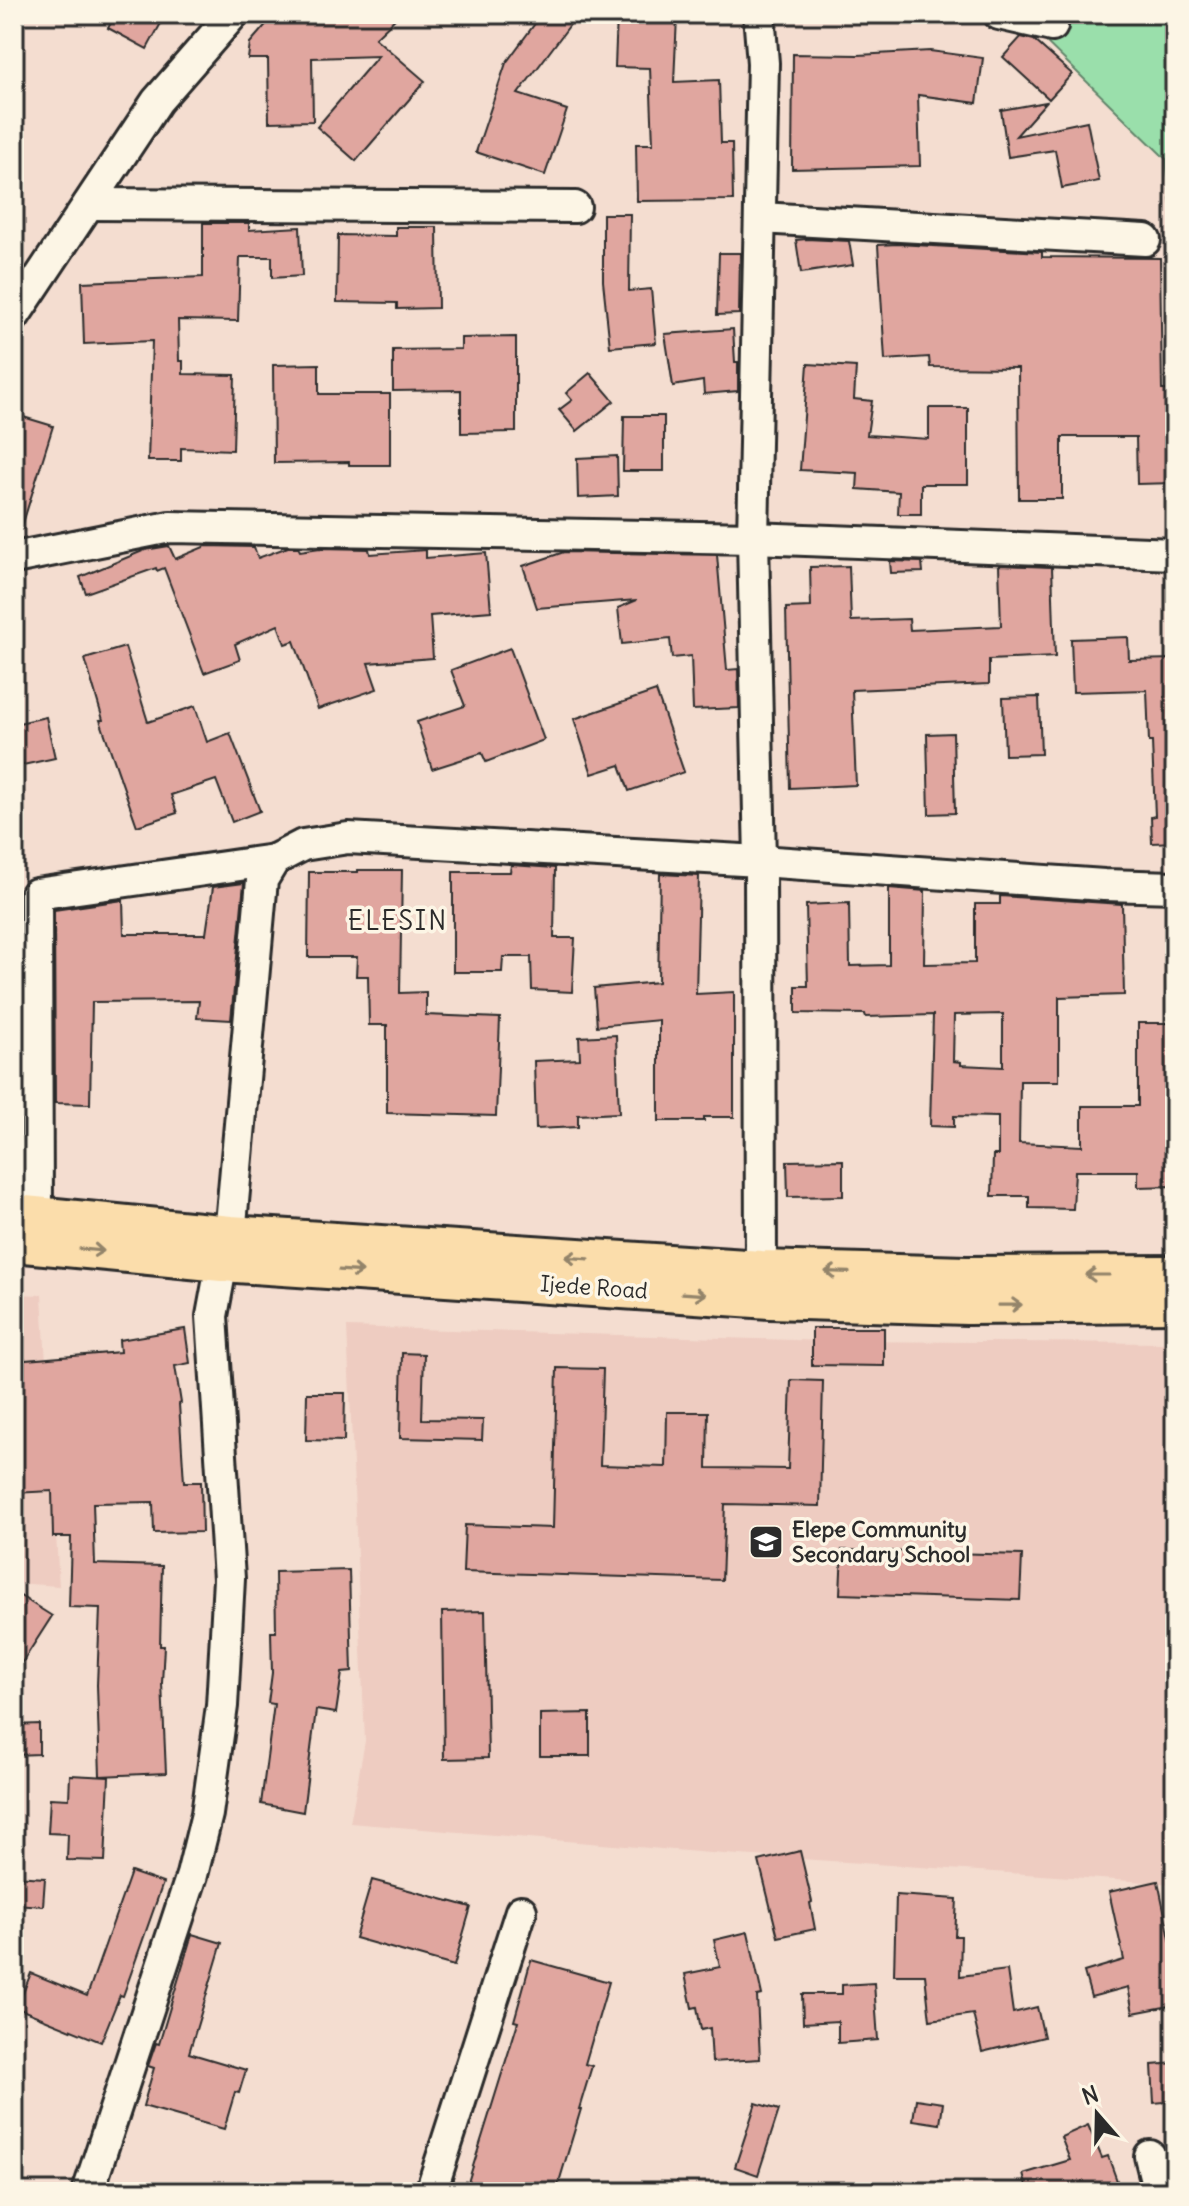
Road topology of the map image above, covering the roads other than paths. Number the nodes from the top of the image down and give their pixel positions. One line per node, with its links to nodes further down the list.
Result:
1 (233, 14): 5 (street)
2 (759, 14): 7 (street)
3 (999, 14): 4 (street)
4 (1052, 26)
5 (89, 204): 6 (street); 9 (street)
6 (575, 207)
7 (760, 218): 8 (street); 10 (street)
8 (1145, 240)
9 (14, 316)
10 (753, 538): 11 (street); 12 (street); 14 (street)
11 (1175, 554)
12 (14, 558)
13 (274, 860): 14 (street); 16 (street); 18 (street)
14 (760, 861): 15 (street); 19 (street)
15 (1175, 887)
16 (25, 896): 17 (street)
17 (22, 1225): 18 (main road, Ijede Road)
18 (226, 1248): 19 (main road, Ijede Road, one-way to 18); 21 (main road, Ijede Road, one-way to 21); 25 (street)
19 (761, 1270): 21 (main road, Ijede Road, one-way to 19)
20 (1175, 1275): 21 (main road, Ijede Road, one-way to 21)
21 (966, 1291): 22 (main road, Ijede Road, one-way to 22)
22 (1175, 1303)
23 (521, 1911): 26 (street)
24 (1150, 2156): 27 (street)
25 (88, 2192)
26 (431, 2192)
27 (1159, 2192)

